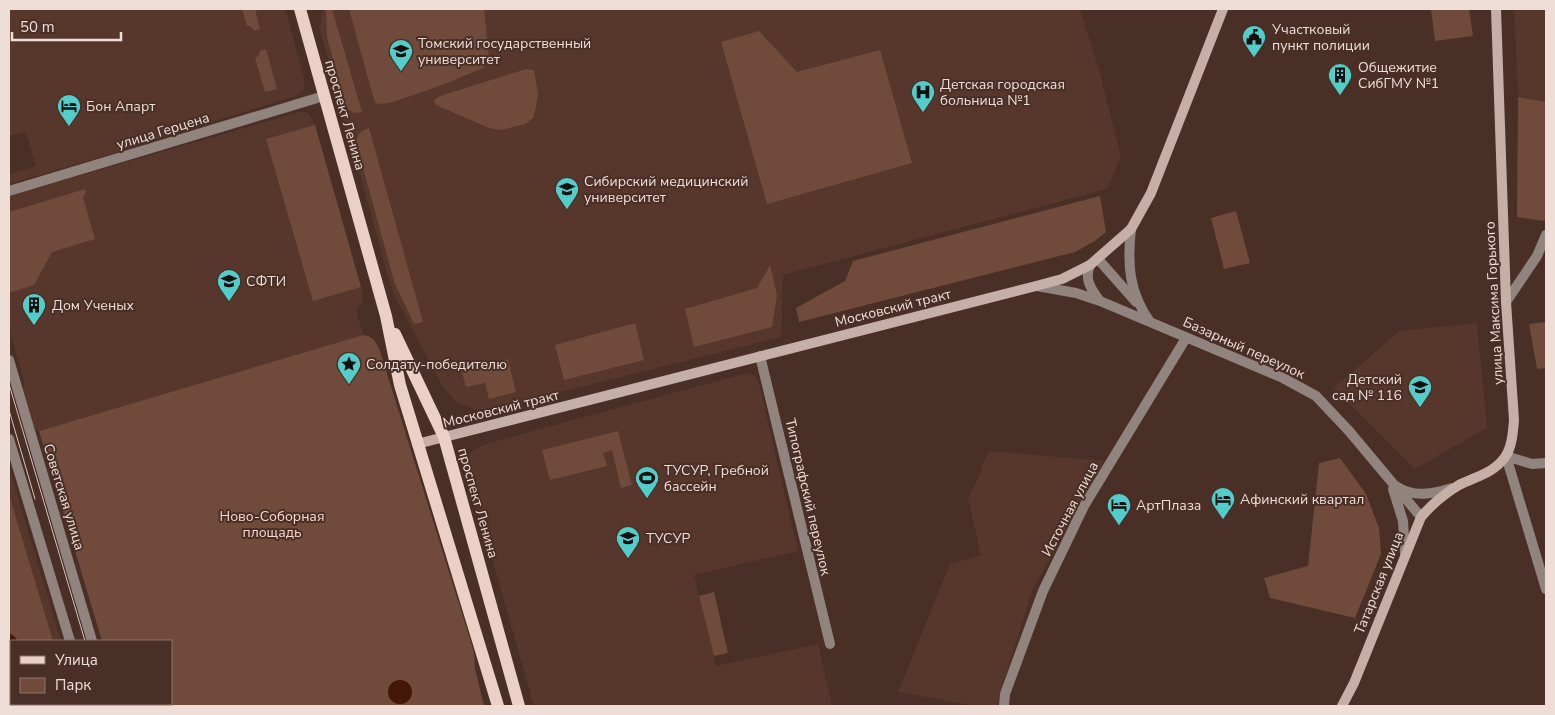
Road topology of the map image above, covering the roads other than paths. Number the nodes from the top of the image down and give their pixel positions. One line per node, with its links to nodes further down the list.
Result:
1 (300, 9): 4 (main road, проспект Ленина)
2 (1223, 9): 6 (main road, Московский тракт)
3 (1496, 9): 11 (main road, улица Максима Горького)
4 (324, 96): 5 (street, улица Герцена); 13 (main road, проспект Ленина)
5 (9, 191)
6 (1131, 229): 8 (main road, Московский тракт); 12 (street)
7 (1546, 235): 11 (street)
8 (1094, 262): 9 (main road, Московский тракт); 10 (street); 12 (street)
9 (1036, 286): 10 (street, Базарный переулок); 16 (main road, Московский тракт)
10 (1100, 301): 14 (street, Базарный переулок)
11 (1506, 302): 21 (main road, улица Максима Горького)
12 (1140, 307): 14 (street)
13 (386, 316): 18 (main road, проспект Ленина); 20 (main road, проспект Ленина)
14 (1151, 322): 15 (street, Базарный переулок)
15 (1186, 338): 23 (street, Базарный переулок); 33 (street, Источная улица)
16 (760, 356): 18 (main road, Московский тракт); 30 (street, Типографский переулок)
17 (9, 360): 29 (street, Советская улица)
18 (444, 437): 20 (main road, Московский тракт); 32 (main road, проспект Ленина)
19 (9, 439): 28 (street)
20 (417, 444): 31 (main road, проспект Ленина)
21 (1506, 456): 22 (street); 24 (main road); 27 (street)
22 (1546, 463)
23 (1389, 481): 24 (street); 25 (street, Базарный переулок); 26 (street)
24 (1460, 485): 25 (main road, Татарская улица)
25 (1421, 517): 26 (main road, Татарская улица)
26 (1405, 554): 34 (main road, Татарская улица)
27 (1546, 589)
28 (70, 640)
29 (92, 640)
30 (830, 644)
31 (498, 706)
32 (520, 706)
33 (1004, 706)
34 (1342, 706)

